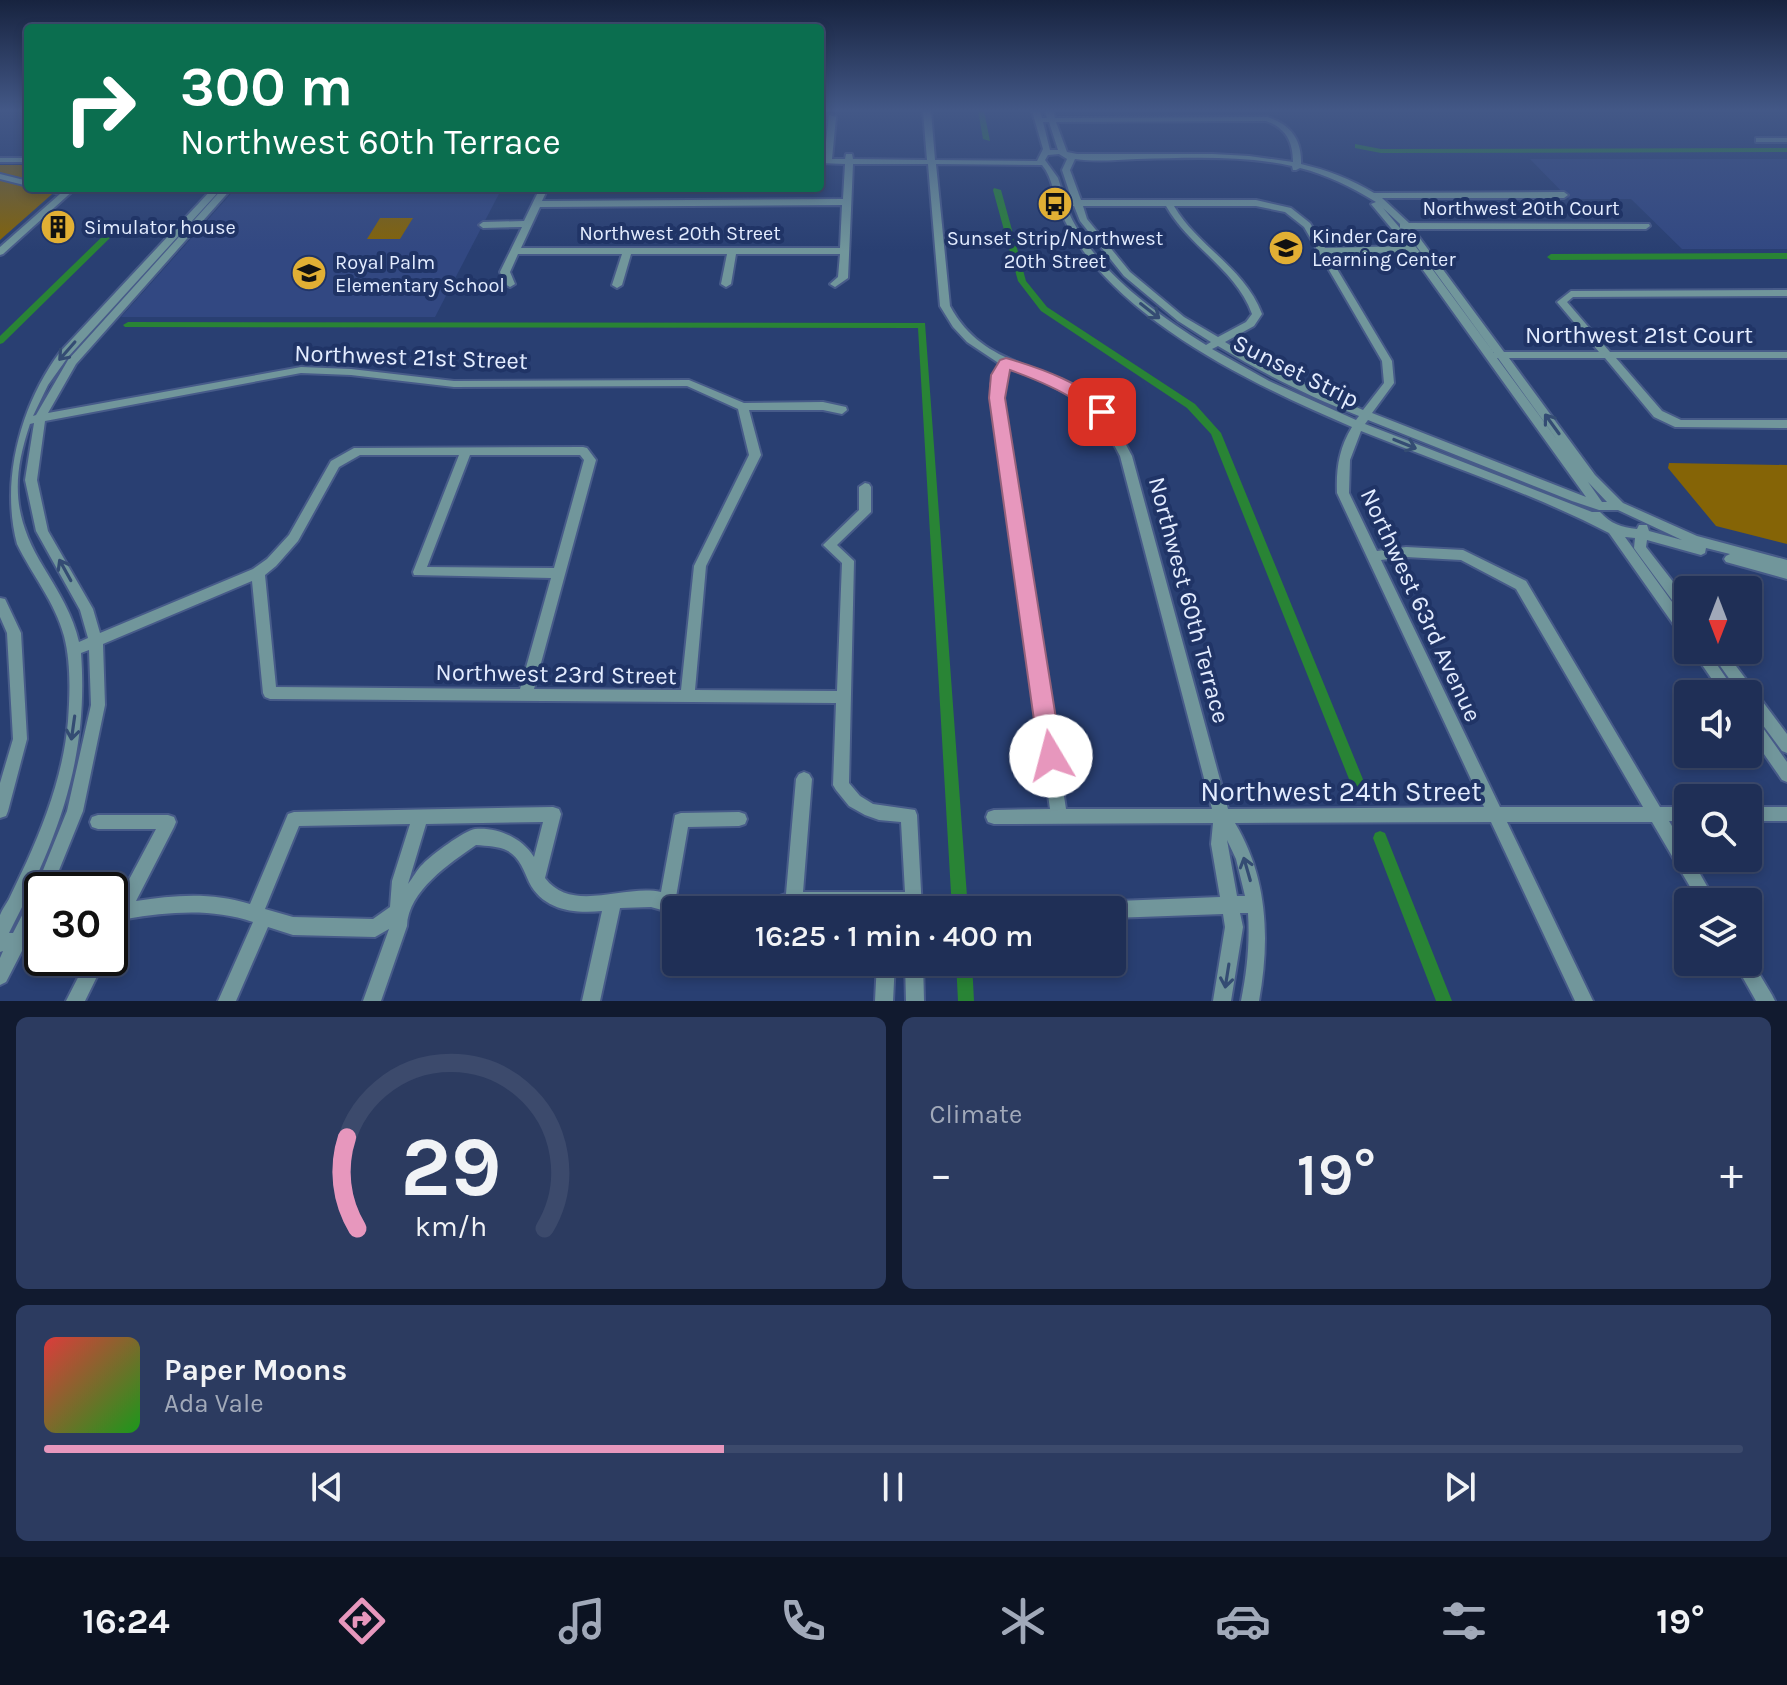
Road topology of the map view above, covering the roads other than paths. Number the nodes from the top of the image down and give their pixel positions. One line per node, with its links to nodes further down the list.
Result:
1 (1296, 158): 9 (street)
2 (824, 159): 3 (street)
3 (849, 159): 4 (street); 18 (street)
4 (932, 159): 5 (street); 46 (street, Northwest 60th Terrace)
5 (1045, 159): 6 (street); 6 (street); 20 (street, Sunset Strip)
6 (1068, 159): 9 (street); 21 (street, Sunset Strip)
7 (0, 160): 8 (street)
8 (24, 160)
9 (1296, 166): 17 (street)
10 (0, 176): 11 (street)
11 (24, 183)
12 (68, 192): 33 (street)
13 (214, 192): 51 (street, one-way to 51)
14 (224, 192): 49 (street)
15 (542, 192): 22 (street)
16 (1564, 195): 17 (street)
17 (1372, 197): 25 (street)
18 (846, 202): 22 (street); 31 (street)
19 (1168, 202): 21 (street); 32 (street, Northwest 63rd Avenue); 41 (street)
20 (1061, 203): 21 (street); 39 (street, Sunset Strip)
21 (1076, 203): 38 (street, Sunset Strip)
22 (537, 204): 23 (street)
23 (528, 224): 24 (street); 28 (street)
24 (483, 225)
25 (1402, 226): 26 (street, Northwest 20th Court); 27 (street); 44 (street)
26 (1646, 226)
27 (1413, 249): 32 (street, Northwest 20th Court); 44 (street)
28 (515, 251): 29 (street, Northwest 20th Street); 34 (street)
29 (627, 251): 30 (street, Northwest 20th Street); 37 (street)
30 (732, 251): 31 (street, Northwest 20th Street); 35 (street)
31 (844, 251): 36 (street)
32 (1322, 251): 50 (street, Northwest 63rd Avenue)
33 (0, 252)
34 (510, 284)
35 (726, 284)
36 (835, 284)
37 (617, 285)
38 (1140, 286): 39 (street); 41 (street, Sunset Strip)
39 (1125, 291): 42 (street, Sunset Strip, one-way to 42)
40 (1787, 293): 43 (street)
41 (1215, 343): 42 (street); 50 (street, Sunset Strip)
42 (1204, 350): 50 (street, Sunset Strip)
43 (1606, 354): 44 (street, Northwest 21st Court); 45 (street, Northwest 21st Court); 52 (street)
44 (1496, 355): 54 (street); 58 (street, one-way to 44)
45 (1787, 355)
46 (1006, 363): 89 (street); 90 (street, Northwest 60th Terrace)
47 (743, 407): 48 (street, Northwest 21st Street); 49 (street, Northwest 21st Street); 78 (street)
48 (842, 410)
49 (40, 418): 51 (street, Northwest 21st Street); 74 (street, one-way to 49)
50 (1362, 420): 55 (street, Sunset Strip); 60 (street, Sunset Strip, one-way to 60); 64 (street, Northwest 63rd Avenue)
51 (25, 421): 75 (street)
52 (1787, 424)
53 (466, 451): 67 (street); 68 (street); 68 (street)
54 (1577, 474): 55 (street); 57 (street)
55 (1544, 486): 57 (street, Sunset Strip)
56 (865, 487): 79 (street)
57 (1599, 506): 58 (street, Sunset Strip); 60 (street)
58 (1619, 506): 59 (street)
59 (1635, 514): 62 (street); 66 (street)
60 (1601, 522): 61 (street, Sunset Strip)
61 (1613, 530): 62 (street); 72 (street)
62 (1640, 534): 63 (street); 65 (street)
63 (1672, 542): 65 (street); 69 (street)
64 (1372, 557): 85 (street); 93 (street, Northwest 63rd Avenue)
65 (1648, 559): 70 (street)
66 (1787, 565)
67 (258, 573): 74 (street); 77 (street, Northwest 23rd Street)
68 (560, 573): 77 (street)
69 (1787, 574)
70 (1674, 593)
71 (0, 603): 73 (street)
72 (1674, 615)
73 (4, 620): 84 (street)
74 (96, 641): 75 (street); 96 (street)
75 (74, 650): 112 (street, one-way to 112)
76 (1726, 664): 81 (street)
77 (525, 695): 78 (street, Northwest 23rd Street)
78 (687, 697): 79 (street, Northwest 23rd Street)
79 (842, 697): 102 (street)
80 (1762, 739): 82 (street)
81 (1787, 746)
82 (1787, 775)
83 (804, 779): 101 (street)
84 (0, 811)
85 (1657, 814): 86 (street, Northwest 24th Street); 93 (street, Northwest 24th Street); 98 (street)
86 (1674, 814)
87 (1762, 814): 88 (street)
88 (1787, 814)
89 (1059, 816): 90 (street, Northwest 24th Street); 92 (street, Northwest 24th Street)
90 (1222, 816): 93 (street, Northwest 24th Street); 105 (street, Northwest 60th Terrace); 106 (street, Northwest 60th Terrace, one-way to 90)
91 (420, 817): 97 (street); 108 (street); 110 (street)
92 (994, 817)
93 (1497, 817): 130 (street, Northwest 63rd Avenue)
94 (739, 819): 100 (street)
95 (98, 822): 99 (street)
96 (51, 872)
97 (537, 878): 103 (street); 108 (street)
98 (1700, 888)
99 (128, 890)
100 (668, 896)
101 (794, 896)
102 (914, 896)
103 (613, 900): 104 (street); 125 (street)
104 (662, 902)
105 (1233, 904): 106 (street); 107 (street); 128 (street, Northwest 60th Terrace, one-way to 128)
106 (1255, 904): 129 (street, Northwest 60th Terrace)
107 (1126, 909)
108 (398, 912): 110 (street); 124 (street)
109 (128, 913): 110 (street)
110 (259, 916): 123 (street)
111 (24, 920): 112 (street)
112 (2, 924)
113 (24, 936): 115 (street)
114 (24, 940): 115 (street)
115 (20, 941): 116 (street); 117 (street)
116 (0, 943)
117 (0, 976)
118 (88, 976): 122 (street)
119 (885, 976): 126 (street)
120 (914, 976): 127 (street)
121 (1751, 976): 131 (street)
122 (75, 1001)
123 (227, 1001)
124 (372, 1001)
125 (591, 1001)
126 (884, 1001)
127 (915, 1001)
128 (1222, 1001)
129 (1250, 1001)
130 (1584, 1001)
131 (1766, 1001)

